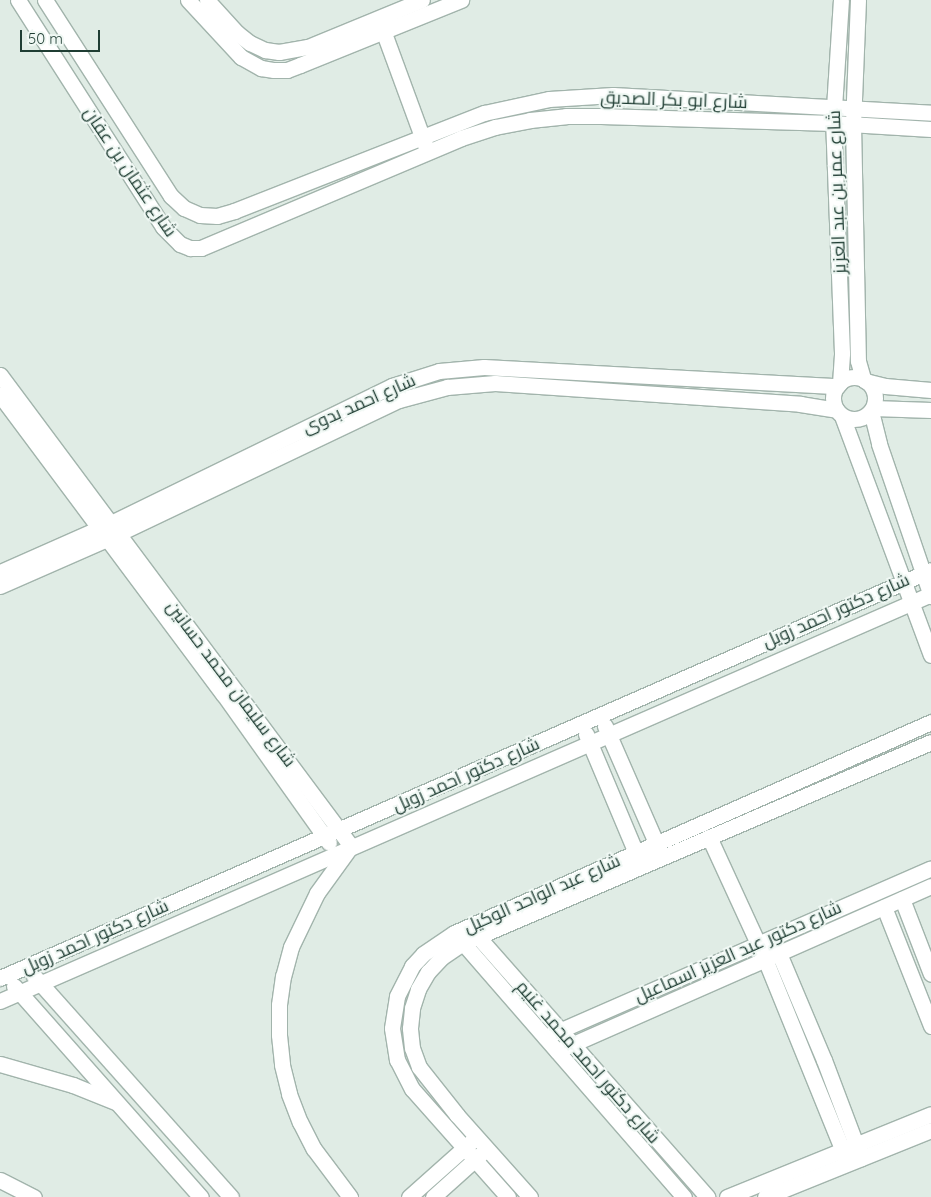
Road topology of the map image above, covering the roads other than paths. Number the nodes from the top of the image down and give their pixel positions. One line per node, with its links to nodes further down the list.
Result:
1 (18, 0): 17 (street, شارع عثمان بن عفان)
2 (45, 0): 16 (street, شارع عثمان بن عفان)
3 (188, 0): 9 (street)
4 (207, 0): 9 (street)
5 (422, 0): 9 (street)
6 (461, 0): 9 (street)
7 (841, 0): 10 (street, شارع عمر بن عبد العزيز)
8 (858, 0): 11 (street, شارع عمر بن عبد العزيز)
9 (381, 26): 16 (street)
10 (834, 108): 11 (street, شارع ابو بكر الصديق); 13 (street, شارع عمر بن عبد العزيز); 16 (street, شارع ابو بكر الصديق)
11 (854, 109): 12 (street, شارع ابو بكر الصديق); 14 (street, شارع عمر بن عبد العزيز)
12 (931, 113)
13 (834, 123): 14 (street, شارع ابو بكر الصديق); 17 (street, شارع ابو بكر الصديق); 20 (street, شارع عمر بن عبد العزيز)
14 (854, 124): 15 (street, شارع ابو بكر الصديق); 19 (street, شارع عمر بن عبد العزيز)
15 (931, 129)
16 (422, 137): 17 (street)
17 (428, 153)
18 (0, 375): 26 (street)
19 (864, 380): 20 (street); 21 (street); 23 (street)
20 (839, 384): 25 (street); 26 (street, شارع احمد بدوى)
21 (931, 390)
22 (0, 395): 26 (street)
23 (872, 409): 24 (street); 25 (street); 28 (street)
24 (931, 410)
25 (839, 413): 26 (street, شارع احمد بدوى); 29 (street)
26 (109, 531): 27 (street, شارع احمد بدوى); 30 (street, شارع احمد بدوى); 40 (street, شارع سليمان محمد حسانين); 41 (street, شارع سليمان محمد حسانين)
27 (0, 572)
28 (927, 572): 29 (street, شارع دكتور احمد زويل); 31 (street)
29 (903, 582): 32 (street); 34 (street, شارع دكتور احمد زويل)
30 (0, 586)
31 (931, 594): 32 (street, شارع دكتور احمد زويل)
32 (910, 602): 33 (street); 37 (street, شارع دكتور احمد زويل)
33 (931, 655)
34 (600, 715): 36 (street, شارع دكتور احمد زويل); 37 (street)
35 (931, 722): 44 (street, شارع عبد الواحد الوكيل)
36 (581, 724): 38 (street); 40 (street, شارع دكتور احمد زويل)
37 (608, 734): 38 (street, شارع دكتور احمد زويل); 44 (street)
38 (589, 742): 43 (street, شارع دكتور احمد زويل); 46 (street)
39 (931, 742): 42 (street, شارع عبد الواحد الوكيل)
40 (340, 830): 41 (street, شارع دكتور احمد زويل); 43 (street, شارع سليمان محمد حسانين)
41 (324, 836): 45 (street, شارع سليمان محمد حسانين); 56 (street, شارع دكتور احمد زويل)
42 (708, 837): 44 (street, شارع عبد الواحد الوكيل); 53 (street)
43 (351, 846): 45 (street, شارع دكتور احمد زويل); 79 (street)
44 (659, 851): 46 (street, شارع عبد الواحد الوكيل)
45 (336, 853): 59 (street, شارع دكتور احمد زويل)
46 (639, 860): 51 (street, شارع عبد الواحد الوكيل)
47 (931, 868): 53 (street, شارع دكتور عبد العزيز اسماعيل)
48 (931, 886): 49 (street, شارع دكتور عبد العزيز اسماعيل)
49 (902, 899): 50 (street, شارع دكتور عبد العزيز اسماعيل); 57 (street)
50 (884, 907): 54 (street, شارع دكتور عبد العزيز اسماعيل); 62 (street)
51 (473, 932): 52 (street, شارع عبد الواحد الوكيل); 63 (street, شارع دكتور احمد محمد غنيم)
52 (459, 938): 64 (street, شارع دكتور احمد محمد غنيم); 71 (street, شارع عبد الواحد الوكيل); 72 (street, شارع عبد الواحد الوكيل)
53 (765, 942): 54 (street); 55 (street); 63 (street, شارع دكتور عبد العزيز اسماعيل)
54 (779, 953): 55 (street, شارع دكتور عبد العزيز اسماعيل); 73 (street)
55 (765, 959): 65 (street, شارع دكتور عبد العزيز اسماعيل); 73 (street)
56 (26, 967): 58 (street, شارع دكتور احمد زويل); 59 (street)
57 (931, 974)
58 (3, 977): 60 (street)
59 (40, 983): 60 (street, شارع دكتور احمد زويل); 78 (street)
60 (20, 992): 61 (street, شارع دكتور احمد زويل); 68 (street)
61 (0, 1001)
62 (931, 1026)
63 (560, 1030): 64 (street, شارع دكتور عبد العزيز اسماعيل); 65 (street, شارع دكتور احمد محمد غنيم)
64 (545, 1037): 66 (street, شارع دكتور احمد محمد غنيم)
65 (572, 1044): 66 (street, شارع دكتور عبد العزيز اسماعيل); 85 (street, شارع دكتور احمد محمد غنيم)
66 (557, 1050): 84 (street, شارع دكتور احمد محمد غنيم)
67 (0, 1064): 68 (street)
68 (118, 1104): 77 (street)
69 (931, 1114): 73 (street)
70 (931, 1130): 73 (street)
71 (482, 1143): 72 (street); 74 (street); 83 (street, شارع عبد الواحد الوكيل)
72 (464, 1148): 74 (street, شارع عبد الواحد الوكيل); 80 (street)
73 (852, 1154): 86 (street); 87 (street)
74 (474, 1160): 81 (street); 82 (street, شارع عبد الواحد الوكيل)
75 (0, 1180): 76 (street)
76 (34, 1197)
77 (201, 1197)
78 (231, 1197)
79 (350, 1197)
80 (409, 1197)
81 (433, 1197)
82 (508, 1197)
83 (530, 1197)
84 (684, 1197)
85 (707, 1197)
86 (727, 1197)
87 (765, 1197)

